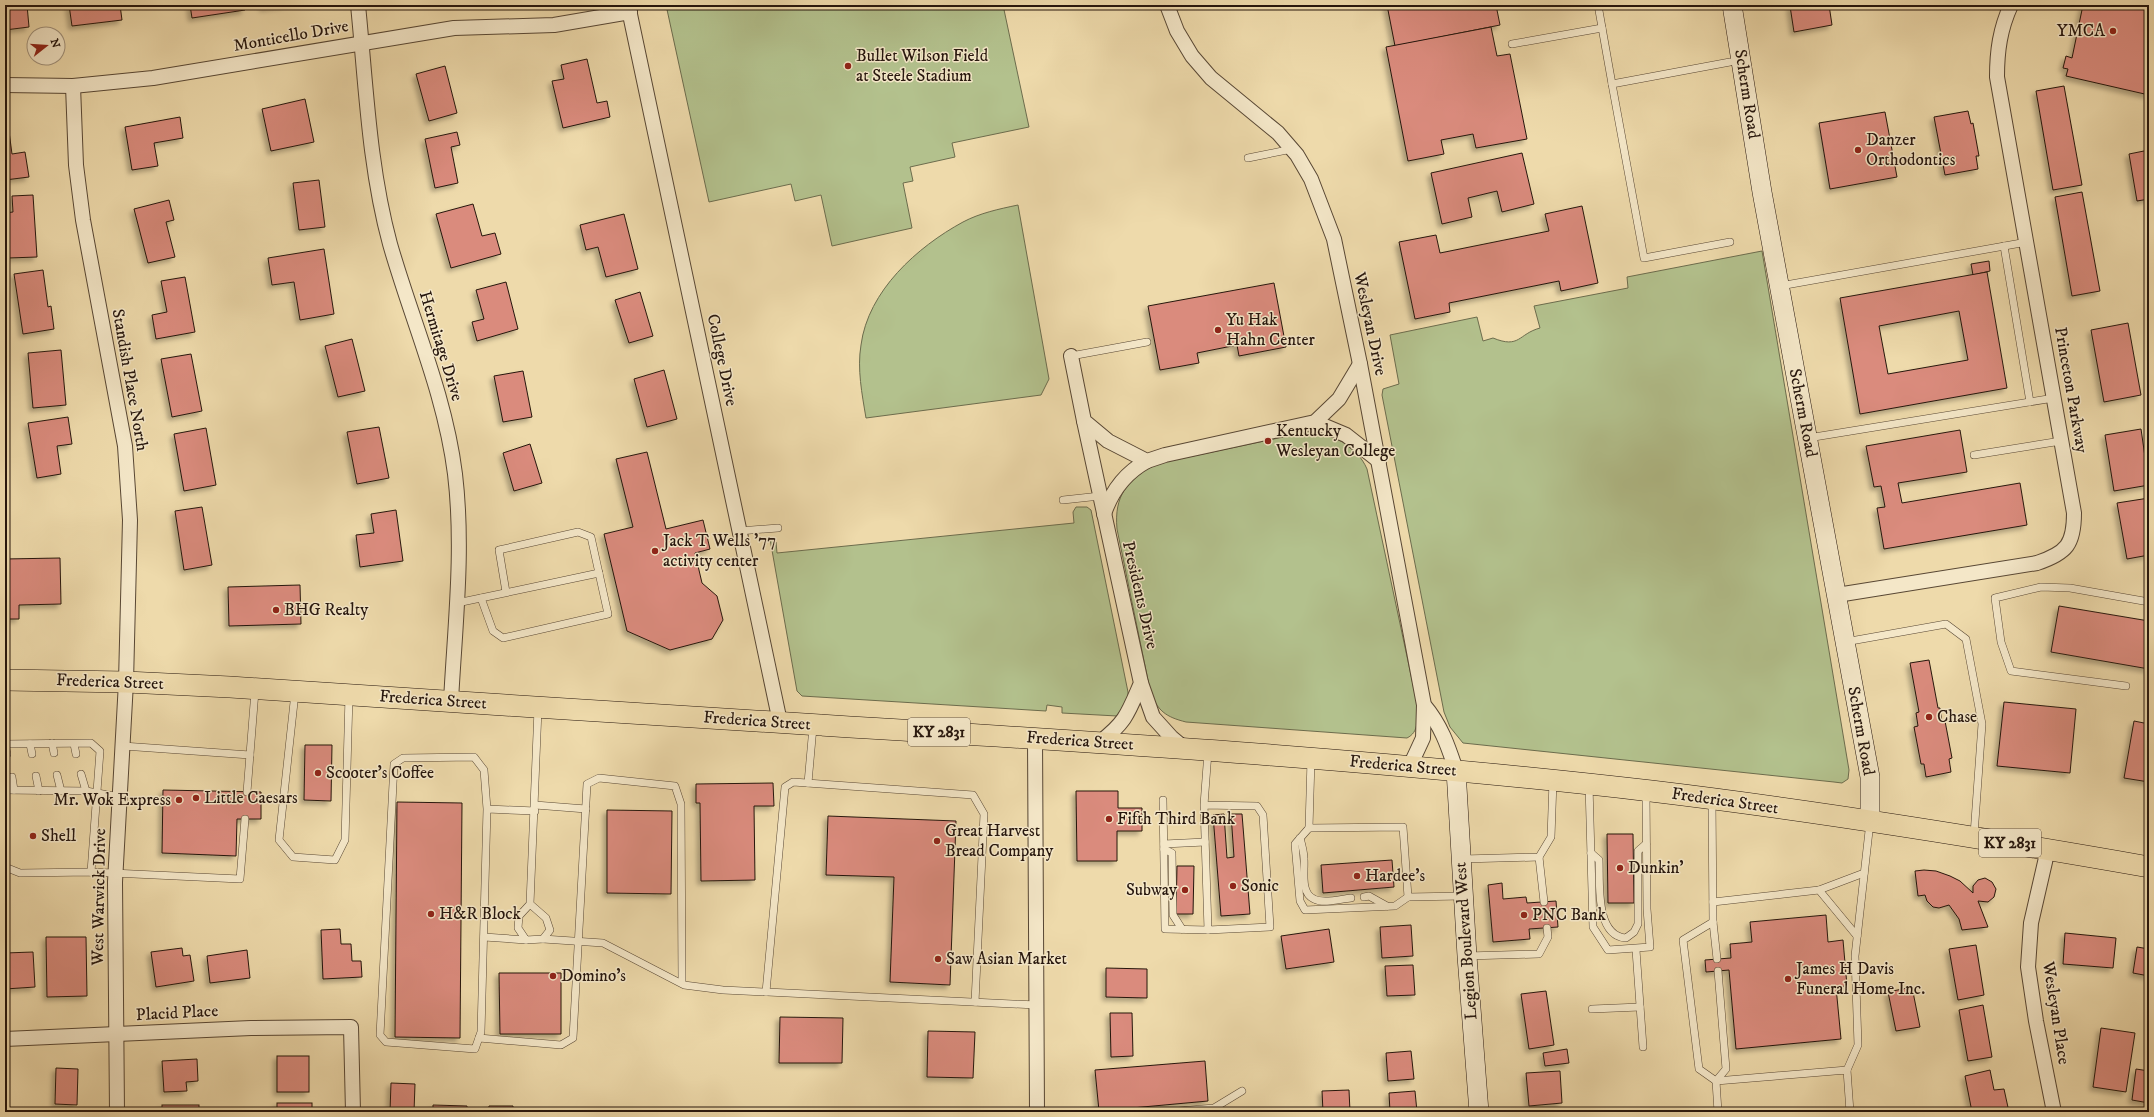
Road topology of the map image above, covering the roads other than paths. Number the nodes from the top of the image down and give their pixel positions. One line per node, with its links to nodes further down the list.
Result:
1 (358, 5): 8 (street, Hermitage Drive)
2 (1167, 5): 14 (street, Wesleyan Drive)
3 (1598, 5): 7 (lane)
4 (1732, 5): 19 (street, Scherm Road)
5 (2011, 5): 17 (street, Princeton Parkway)
6 (629, 8): 8 (street, Monticello Drive); 36 (street, College Drive)
7 (1602, 28): 9 (lane); 11 (lane)
8 (361, 42): 13 (street, Monticello Drive); 41 (street, Hermitage Drive)
9 (1512, 44)
10 (1730, 62): 11 (lane)
11 (1612, 84): 16 (lane)
12 (5, 85): 13 (street, Monticello Drive)
13 (73, 86): 45 (street, Standish Place North)
14 (1292, 149): 15 (lane); 22 (street, Wesleyan Drive)
15 (1248, 158)
16 (1730, 242)
17 (2027, 242): 18 (lane); 23 (street, Princeton Parkway)
18 (2004, 246): 19 (lane); 24 (lane)
19 (1780, 286): 27 (street, Scherm Road)
20 (1147, 342): 21 (lane)
21 (1071, 356): 25 (street, Presidents Drive)
22 (1360, 364): 26 (street); 31 (street, Wesleyan Drive)
23 (2054, 398): 24 (lane); 28 (street, Princeton Parkway)
24 (2030, 402): 27 (lane)
25 (1084, 421): 30 (street); 32 (street, Presidents Drive)
26 (1315, 422): 30 (street); 31 (street)
27 (1808, 438): 39 (street, Scherm Road)
28 (2061, 440): 29 (lane); 39 (street, Princeton Parkway)
29 (1974, 455)
30 (1147, 461): 34 (street)
31 (1378, 461): 52 (street, Wesleyan Drive)
32 (1100, 496): 33 (lane); 34 (street, Presidents Drive)
33 (1063, 500)
34 (1104, 514): 46 (street, Presidents Drive)
35 (778, 528): 36 (lane)
36 (739, 531): 54 (street, College Drive)
37 (599, 572): 38 (lane); 38 (lane); 40 (lane)
38 (506, 592): 40 (lane)
39 (1837, 595): 43 (street, Scherm Road)
40 (481, 598): 41 (lane)
41 (457, 602): 51 (street, Hermitage Drive)
42 (2149, 602): 47 (lane)
43 (1845, 642): 96 (street, Scherm Road); 98 (lane)
44 (5, 680): 45 (main road, Frederica Street / KY 2831)
45 (126, 682): 48 (main road, Frederica Street / KY 2831); 62 (street, West Warwick Drive)
46 (1142, 683): 57 (street); 63 (street, Presidents Drive)
47 (2126, 686)
48 (255, 689): 49 (main road, Frederica Street / KY 2831); 69 (lane)
49 (295, 691): 50 (main road, Frederica Street / KY 2831); 50 (lane)
50 (349, 695): 51 (main road, Frederica Street / KY 2831)
51 (451, 701): 53 (main road, Frederica Street / KY 2831)
52 (1424, 705): 71 (street, Wesleyan Drive); 72 (street)
53 (538, 707): 54 (main road, Frederica Street / KY 2831); 92 (lane)
54 (780, 722): 55 (main road, Frederica Street / KY 2831)
55 (814, 724): 56 (main road, Frederica Street / KY 2831); 78 (lane)
56 (1035, 738): 57 (main road, Frederica Street / KY 2831); 137 (street)
57 (1100, 742): 63 (main road, Frederica Street / KY 2831)
58 (52, 743): 60 (lane); 61 (lane); 67 (lane)
59 (5, 744): 60 (lane); 65 (lane)
60 (30, 744): 66 (lane)
61 (74, 744): 68 (lane); 87 (lane)
62 (122, 746): 69 (lane); 88 (street, West Warwick Drive)
63 (1184, 748): 64 (main road, Frederica Street / KY 2831)
64 (1208, 750): 70 (main road, Frederica Street / KY 2831); 91 (lane)
65 (7, 754)
66 (32, 754)
67 (54, 754)
68 (76, 754)
69 (250, 754): 86 (lane)
70 (1311, 757): 71 (main road, Frederica Street / KY 2831); 97 (lane)
71 (1410, 766): 72 (main road, Frederica Street / KY 2831)
72 (1456, 770): 77 (main road, Frederica Street / KY 2831); 106 (street, Legion Boulevard West)
73 (81, 774): 84 (lane)
74 (58, 775): 83 (lane)
75 (36, 776): 82 (lane)
76 (12, 777): 81 (lane)
77 (1553, 781): 79 (main road, Frederica Street / KY 2831); 105 (lane)
78 (808, 783): 135 (lane); 136 (lane)
79 (1589, 785): 85 (main road, Frederica Street / KY 2831); 104 (lane)
80 (5, 790): 81 (lane)
81 (14, 790): 82 (lane)
82 (39, 791): 83 (lane)
83 (61, 791): 84 (lane)
84 (86, 791): 87 (lane)
85 (1646, 791): 89 (main road, Frederica Street / KY 2831); 101 (lane)
86 (247, 792)
87 (98, 794): 88 (lane); 109 (lane)
88 (120, 797): 110 (street, West Warwick Drive)
89 (1712, 799): 96 (main road, Frederica Street / KY 2831); 118 (lane)
90 (1163, 800): 102 (lane)
91 (1204, 805): 100 (lane); 124 (lane)
92 (535, 808): 93 (lane); 94 (lane); 119 (lane)
93 (487, 809): 126 (lane); 141 (lane)
94 (586, 809): 129 (lane); 134 (lane)
95 (245, 819): 110 (lane)
96 (1870, 820): 98 (main road, Frederica Street / KY 2831); 111 (lane)
97 (1308, 828): 99 (lane); 115 (lane)
98 (1974, 837): 103 (main road, Frederica Street / KY 2831)
99 (1300, 838): 116 (lane); 120 (lane)
100 (1205, 842): 102 (lane); 124 (lane)
101 (1646, 844): 104 (lane); 130 (lane)
102 (1164, 846): 123 (lane); 123 (lane)
103 (2048, 849): 108 (main road, Frederica Street / KY 2831); 154 (street, Wesleyan Place)
104 (1591, 853): 130 (lane)
105 (1539, 857): 106 (lane); 117 (lane)
106 (1461, 859): 113 (street, Legion Boulevard West)
107 (5, 867): 109 (lane)
108 (2149, 867)
109 (91, 872): 110 (lane)
110 (116, 873): 140 (street, West Warwick Drive)
111 (1864, 873): 112 (lane); 125 (lane)
112 (1818, 890): 118 (lane); 125 (lane)
113 (1463, 896): 115 (lane); 131 (street, Legion Boulevard West)
114 (1364, 897): 120 (lane)
115 (1408, 897): 120 (lane)
116 (1351, 898)
117 (1544, 902)
118 (1713, 902): 121 (lane)
119 (530, 904): 127 (lane); 128 (lane)
120 (1388, 906)
121 (1713, 922): 132 (lane); 145 (lane)
122 (1547, 928): 131 (lane)
123 (1182, 929): 124 (lane)
124 (1208, 930)
125 (1857, 936): 144 (lane)
126 (484, 937): 128 (lane); 141 (lane)
127 (543, 939): 128 (lane); 129 (lane)
128 (526, 940)
129 (580, 941): 134 (lane); 141 (lane)
130 (1636, 950): 138 (lane)
131 (1467, 956): 151 (street, Legion Boulevard West)
132 (1717, 959)
133 (1718, 971): 145 (lane)
134 (682, 983): 135 (lane)
135 (766, 992): 136 (lane)
136 (975, 1002): 137 (lane)
137 (1036, 1005): 149 (street)
138 (1640, 1007): 139 (lane); 143 (lane)
139 (1592, 1009)
140 (116, 1034): 142 (street, Placid Place); 147 (street, West Warwick Drive); 148 (street, Placid Place)
141 (479, 1038)
142 (5, 1039)
143 (1643, 1047)
144 (1847, 1070): 145 (lane); 153 (lane)
145 (1716, 1081): 152 (lane)
146 (1242, 1091): 150 (lane)
147 (117, 1112)
148 (353, 1112)
149 (1037, 1112)
150 (1167, 1112)
151 (1479, 1112)
152 (1718, 1112)
153 (1850, 1112)
154 (2054, 1112)

